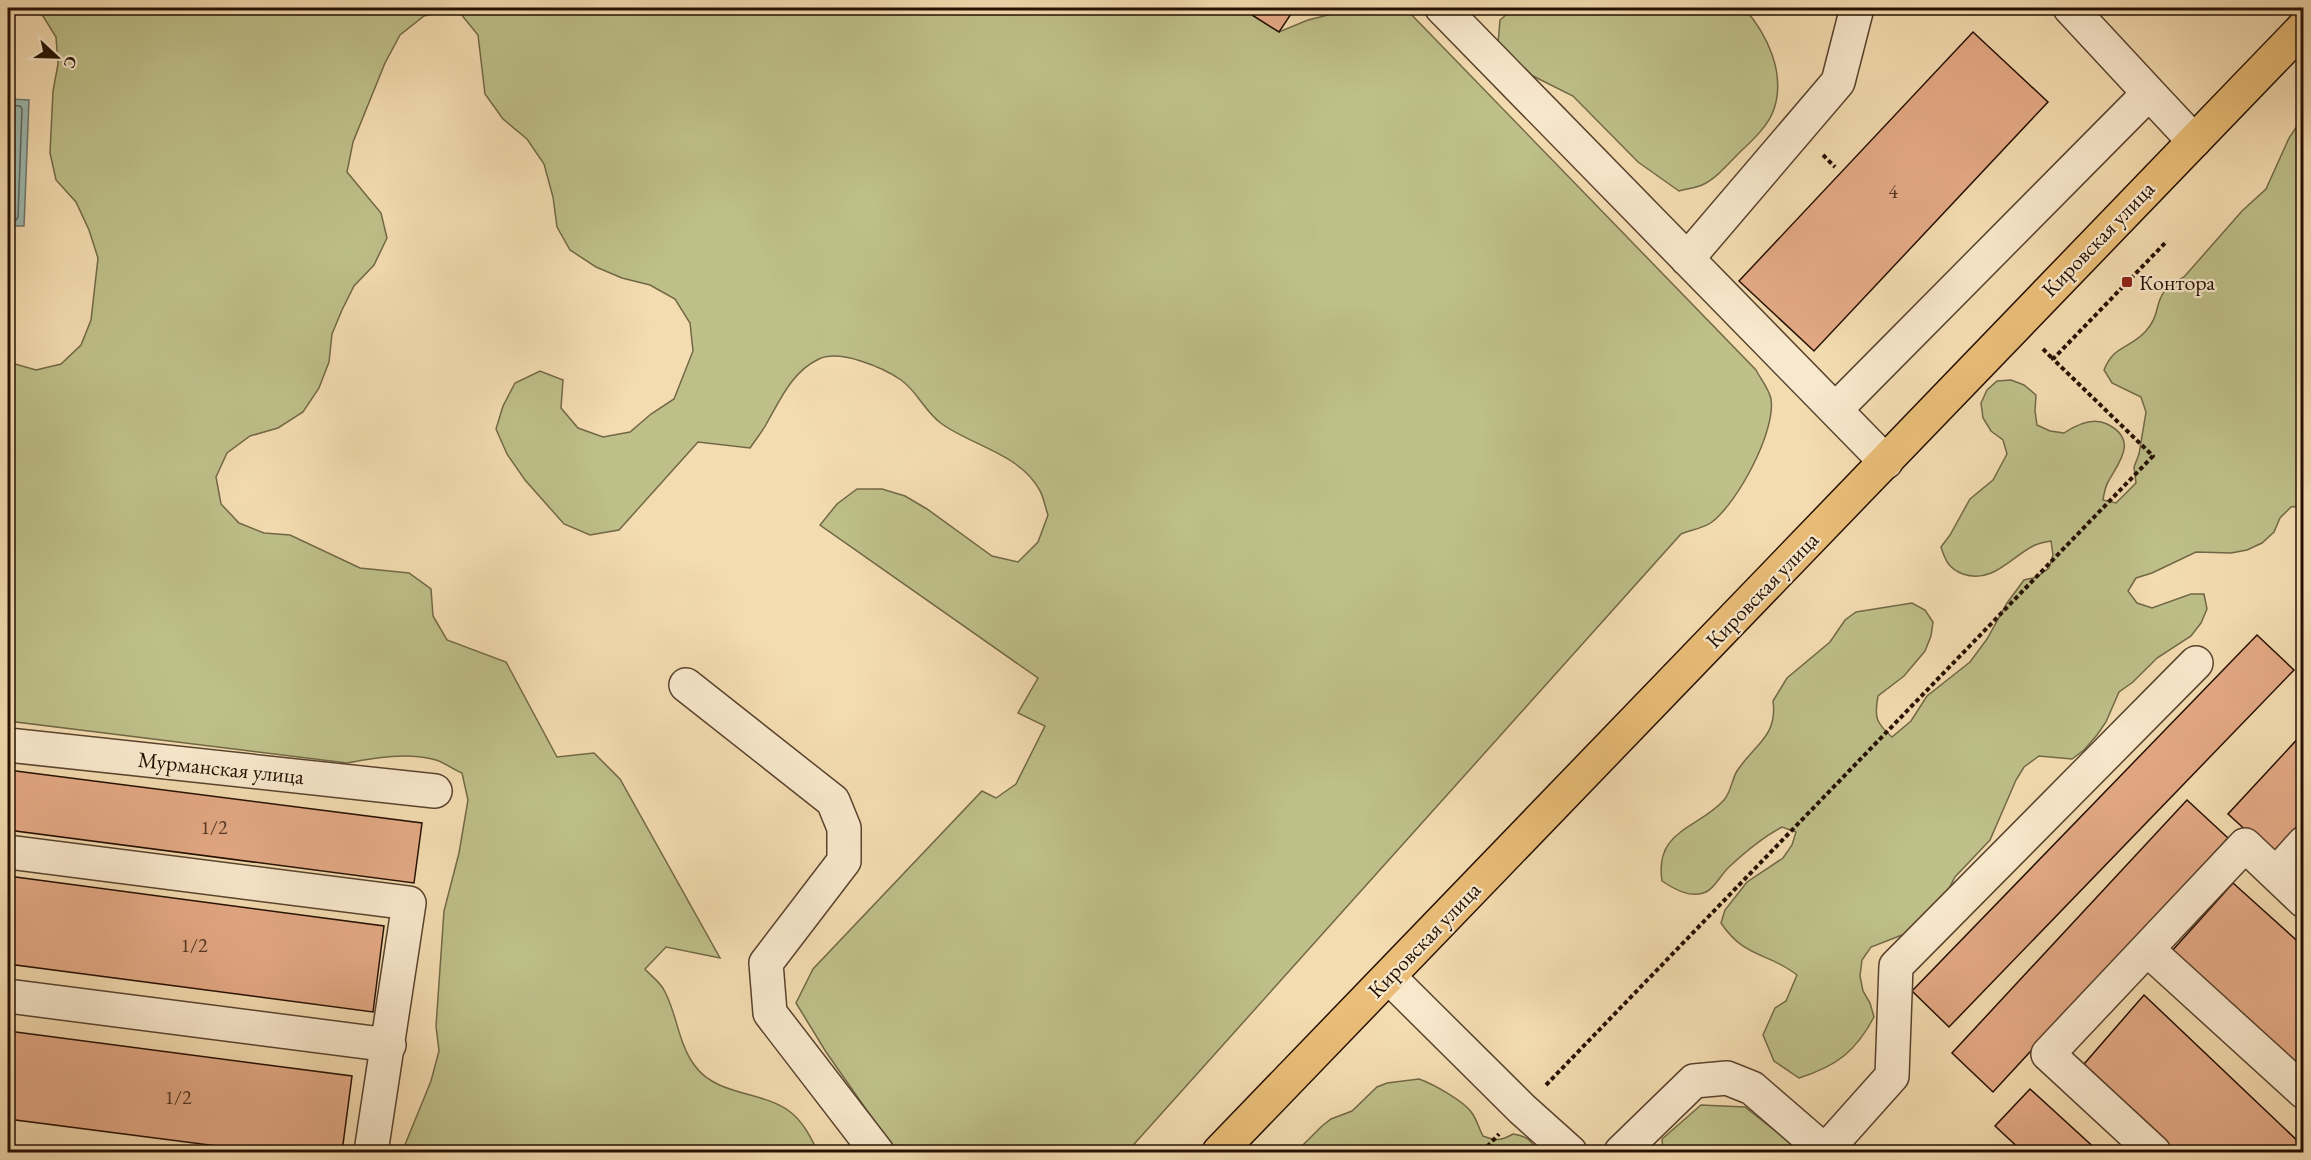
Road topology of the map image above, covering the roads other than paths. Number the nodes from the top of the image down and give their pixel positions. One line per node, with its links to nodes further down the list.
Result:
1 (1442, 8): 7 (lane)
2 (1857, 8): 7 (lane)
3 (2070, 8): 5 (lane)
4 (2304, 27): 6 (main road, Кировская улица)
5 (2149, 93): 6 (lane); 8 (lane)
6 (2193, 141): 9 (main road, Кировская улица)
7 (1687, 259): 8 (lane)
8 (1836, 409): 9 (lane)
9 (1886, 462): 19 (main road, Кировская улица)
10 (2196, 663): 28 (lane)
11 (686, 685): 24 (lane)
12 (8, 745): 13 (lane, Мурманская улица)
13 (435, 791)
14 (2304, 843): 16 (lane)
15 (8, 852): 21 (lane)
16 (2276, 874): 17 (lane); 18 (lane)
17 (2304, 901)
18 (2147, 949): 22 (lane); 29 (lane)
19 (1389, 977): 25 (main road, Кировская улица); 26 (lane)
20 (8, 996): 21 (lane)
21 (389, 1045): 23 (lane)
22 (2304, 1092)
23 (371, 1152)
24 (877, 1152)
25 (1219, 1152)
26 (1570, 1152)
27 (1621, 1152): 28 (lane)
28 (1825, 1152)
29 (2154, 1152)

